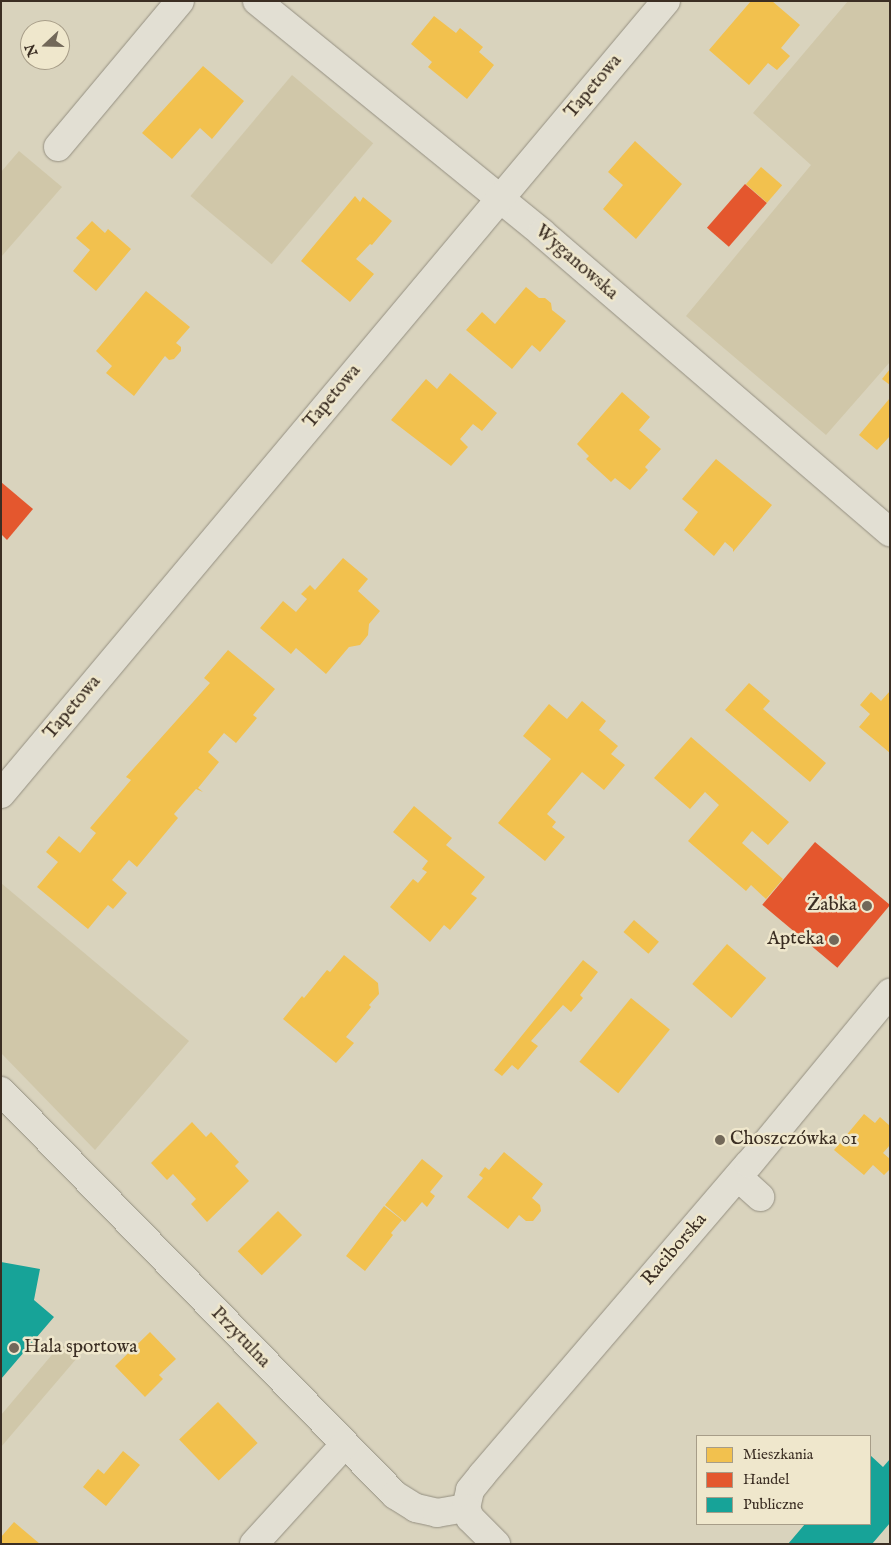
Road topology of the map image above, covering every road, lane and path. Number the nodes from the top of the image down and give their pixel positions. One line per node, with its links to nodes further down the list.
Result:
1 (180, 1): 4 (street)
2 (257, 1): 5 (street, Wyganowska)
3 (666, 1): 5 (street, Tapetowa)
4 (58, 147)
5 (500, 198): 6 (street, Wyganowska); 7 (street, Tapetowa)
6 (890, 532)
7 (1, 794)
8 (890, 993): 10 (street, Raciborska)
9 (1, 1091): 12 (street, Przytulna)
10 (738, 1177): 11 (street); 13 (street, Raciborska)
11 (760, 1196)
12 (345, 1444): 13 (street, Przytulna); 14 (street)
13 (466, 1508): 15 (street)
14 (254, 1544)
15 (496, 1544)

